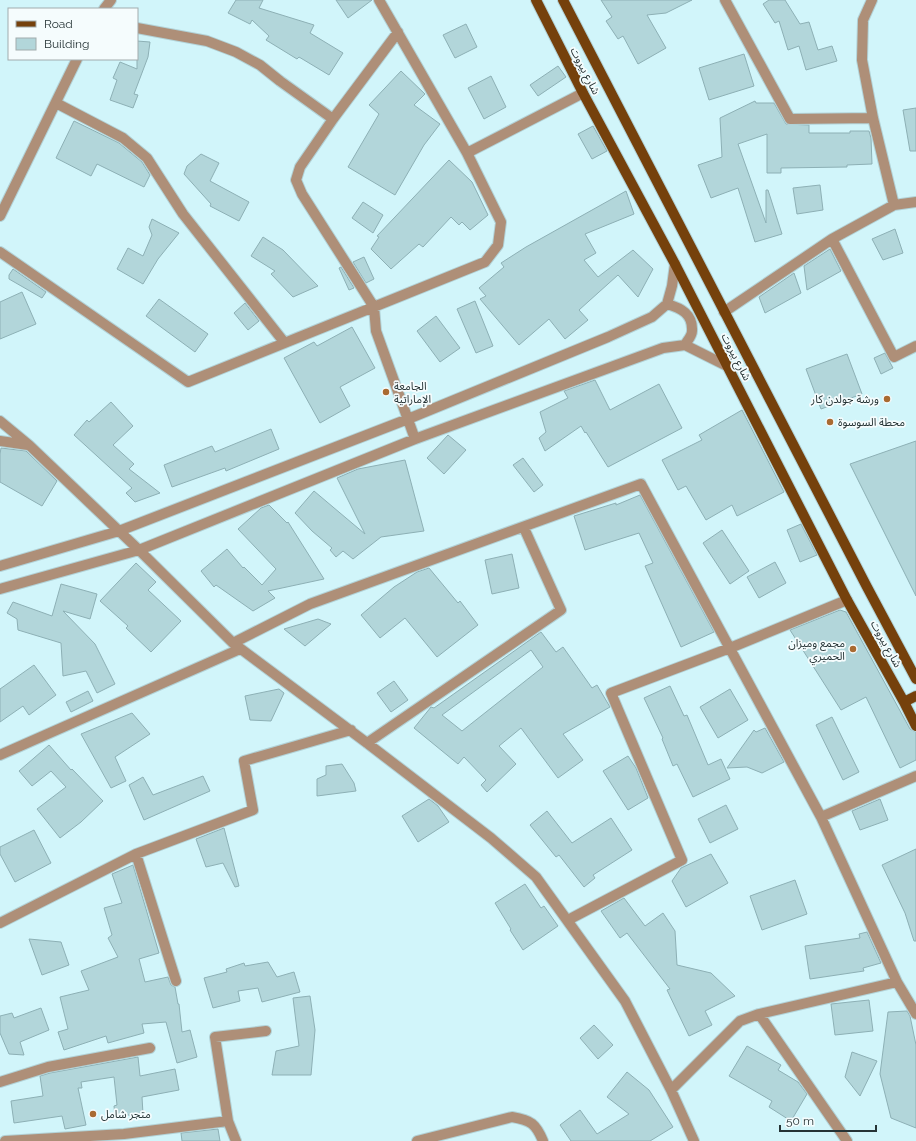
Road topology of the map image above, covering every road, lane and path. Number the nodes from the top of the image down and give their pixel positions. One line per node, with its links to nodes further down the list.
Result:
1 (111, 0): 7 (street)
2 (379, 0): 9 (street)
3 (536, 0): 11 (main road, شارع بيروت)
4 (564, 0): 24 (main road, شارع بيروت)
5 (725, 0): 13 (street)
6 (872, 0): 13 (street)
7 (105, 8)
8 (138, 28): 14 (street)
9 (398, 32): 14 (street); 15 (street)
10 (77, 60): 12 (street)
11 (583, 93): 15 (street); 21 (main road, شارع بيروت)
12 (56, 103): 18 (street); 25 (street)
13 (873, 118): 17 (street)
14 (333, 119): 23 (street)
15 (466, 153): 23 (street)
16 (916, 202): 17 (street)
17 (894, 204): 19 (street)
18 (0, 216)
19 (832, 239): 24 (street); 27 (street)
20 (0, 252): 25 (street)
21 (675, 264): 22 (street); 28 (main road, شارع بيروت)
22 (667, 304): 26 (street); 29 (street)
23 (374, 307): 25 (street); 29 (street)
24 (724, 312): 42 (main road, شارع بيروت)
25 (284, 342)
26 (685, 346): 28 (street); 31 (street)
27 (916, 346)
28 (727, 366): 39 (main road, شارع بيروت)
29 (408, 420): 31 (street); 35 (street)
30 (0, 421): 33 (street)
31 (415, 439): 36 (street)
32 (0, 441): 33 (street)
33 (28, 446): 35 (street)
34 (524, 528): 40 (street); 41 (street); 47 (street)
35 (119, 532): 36 (street); 37 (street)
36 (139, 550): 38 (street); 40 (street)
37 (0, 566)
38 (0, 589)
39 (847, 600): 41 (street); 44 (main road, شارع بيروت)
40 (237, 646): 46 (street); 48 (street)
41 (730, 648): 50 (street); 52 (street)
42 (916, 679)
43 (916, 696): 44 (main road)
44 (904, 702): 45 (main road, شارع بيروت)
45 (916, 726)
46 (351, 730): 47 (street); 51 (street)
47 (367, 743): 52 (street)
48 (0, 755)
49 (916, 776): 50 (street)
50 (822, 817): 55 (street)
51 (136, 854): 53 (street); 54 (street)
52 (568, 920): 61 (street)
53 (0, 923)
54 (176, 981)
55 (897, 982): 56 (street); 57 (street)
56 (759, 1014): 61 (street); 69 (street)
57 (916, 1014)
58 (266, 1031): 62 (street)
59 (150, 1048): 60 (street)
60 (0, 1082)
61 (670, 1090): 68 (street)
62 (228, 1121): 63 (street); 65 (street)
63 (125, 1138): 64 (street)
64 (5, 1141)
65 (236, 1141)
66 (417, 1141): 67 (street)
67 (543, 1141)
68 (694, 1141)
69 (847, 1141)

